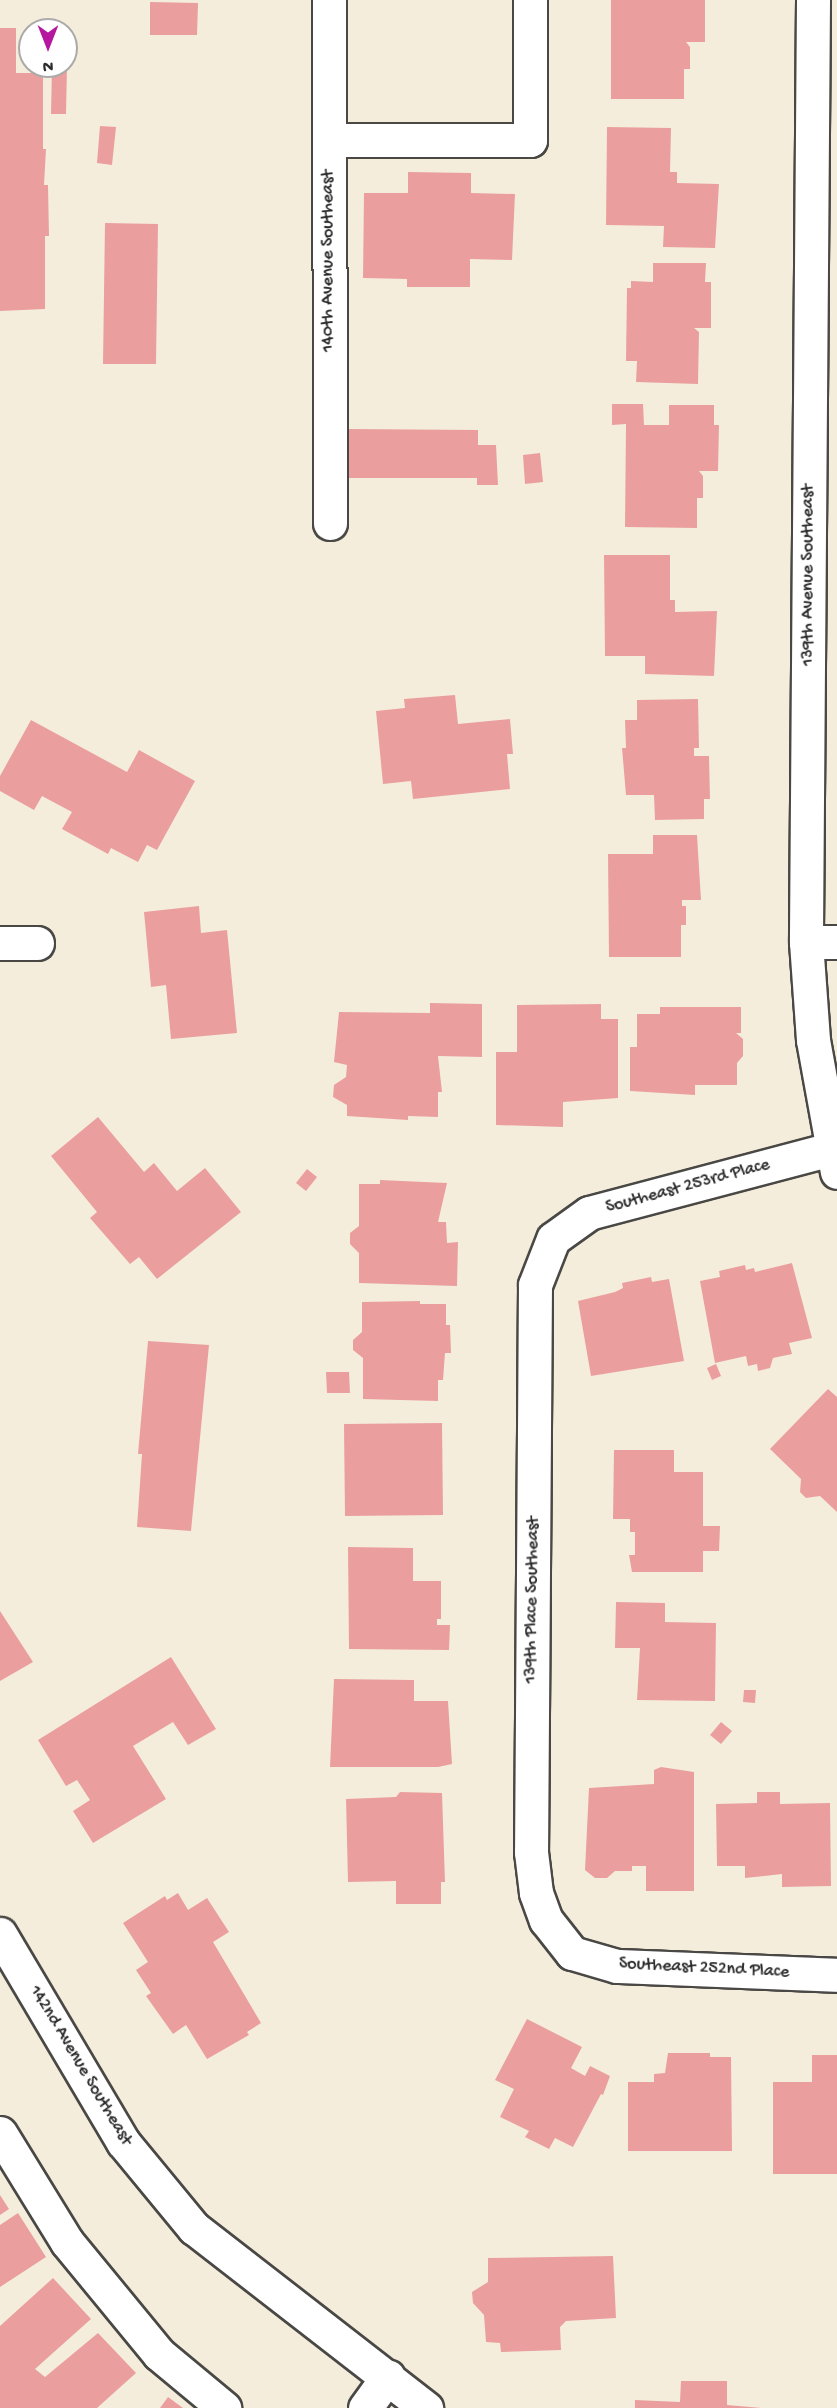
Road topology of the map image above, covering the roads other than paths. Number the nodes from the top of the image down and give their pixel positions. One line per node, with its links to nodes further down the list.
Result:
1 (329, 0): 4 (street, 140th Avenue Southeast)
2 (530, 0): 4 (street)
3 (813, 0): 6 (street, 139th Avenue Southeast)
4 (329, 140): 5 (street, 140th Avenue Southeast)
5 (330, 523)
6 (822, 942): 9 (street, 139th Avenue Southeast)
7 (0, 944): 8 (street)
8 (38, 944)
9 (834, 1160): 10 (street, Southeast 253rd Place)
10 (553, 1239): 12 (street, 139th Place Southeast)
11 (0, 1934): 15 (street, 142nd Avenue Southeast)
12 (572, 1953): 13 (street, Southeast 252nd Place)
13 (837, 1975)
14 (0, 2133): 16 (street)
15 (388, 2376): 17 (street); 18 (street, 142nd Avenue Southeast)
16 (224, 2408)
17 (365, 2408)
18 (426, 2408)

